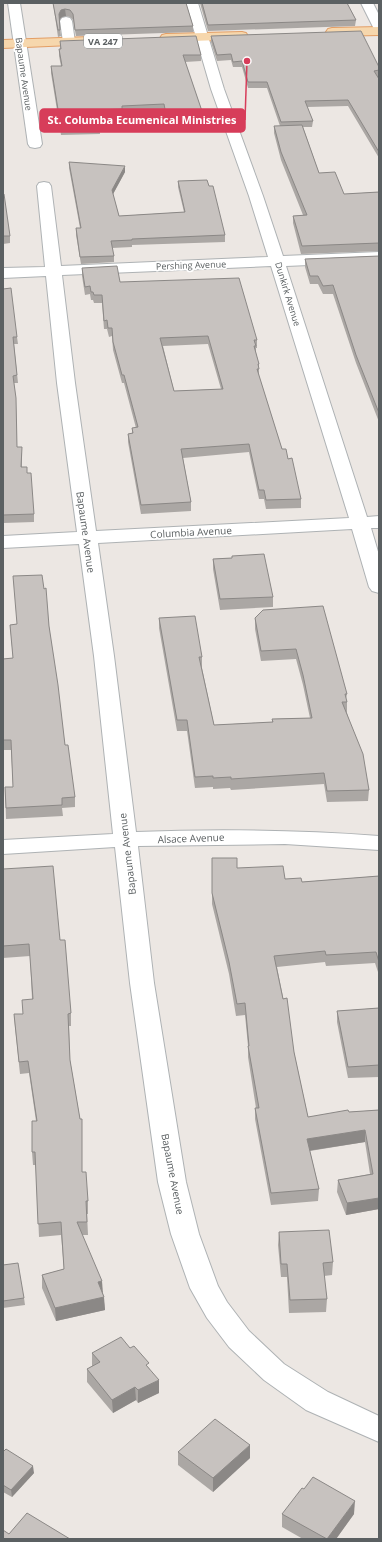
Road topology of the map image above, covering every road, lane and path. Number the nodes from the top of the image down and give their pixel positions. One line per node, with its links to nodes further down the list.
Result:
1 (14, 3): 14 (street, Bapaume Avenue)
2 (192, 3): 9 (street, Dunkirk Avenue)
3 (367, 3): 5 (street)
4 (66, 21): 12 (street)
5 (379, 27)
6 (379, 31): 7 (main road)
7 (318, 33)
8 (257, 35): 9 (main road)
9 (203, 37): 10 (main road); 18 (street, Dunkirk Avenue)
10 (156, 39)
11 (101, 41): 12 (main road, VA 247)
12 (69, 42): 14 (main road, VA 247)
13 (3, 44): 14 (main road, VA 247)
14 (20, 44): 15 (street, Bapaume Avenue)
15 (35, 144)
16 (44, 186): 19 (street, Bapaume Avenue)
17 (379, 257): 18 (street, Pershing Avenue)
18 (278, 262): 19 (street, Pershing Avenue); 22 (street, Dunkirk Avenue)
19 (53, 271): 20 (street, Pershing Avenue); 23 (street, Bapaume Avenue)
20 (3, 273)
21 (379, 522): 22 (street, Columbia Avenue)
22 (360, 523): 23 (street, Columbia Avenue); 25 (street, Dunkirk Avenue)
23 (87, 537): 24 (street, Columbia Avenue); 26 (street, Bapaume Avenue)
24 (3, 542)
25 (379, 587)
26 (125, 840): 27 (street, Alsace Avenue); 28 (street, Alsace Avenue); 29 (street, Bapaume Avenue)
27 (379, 843)
28 (3, 847)
29 (379, 1430)

